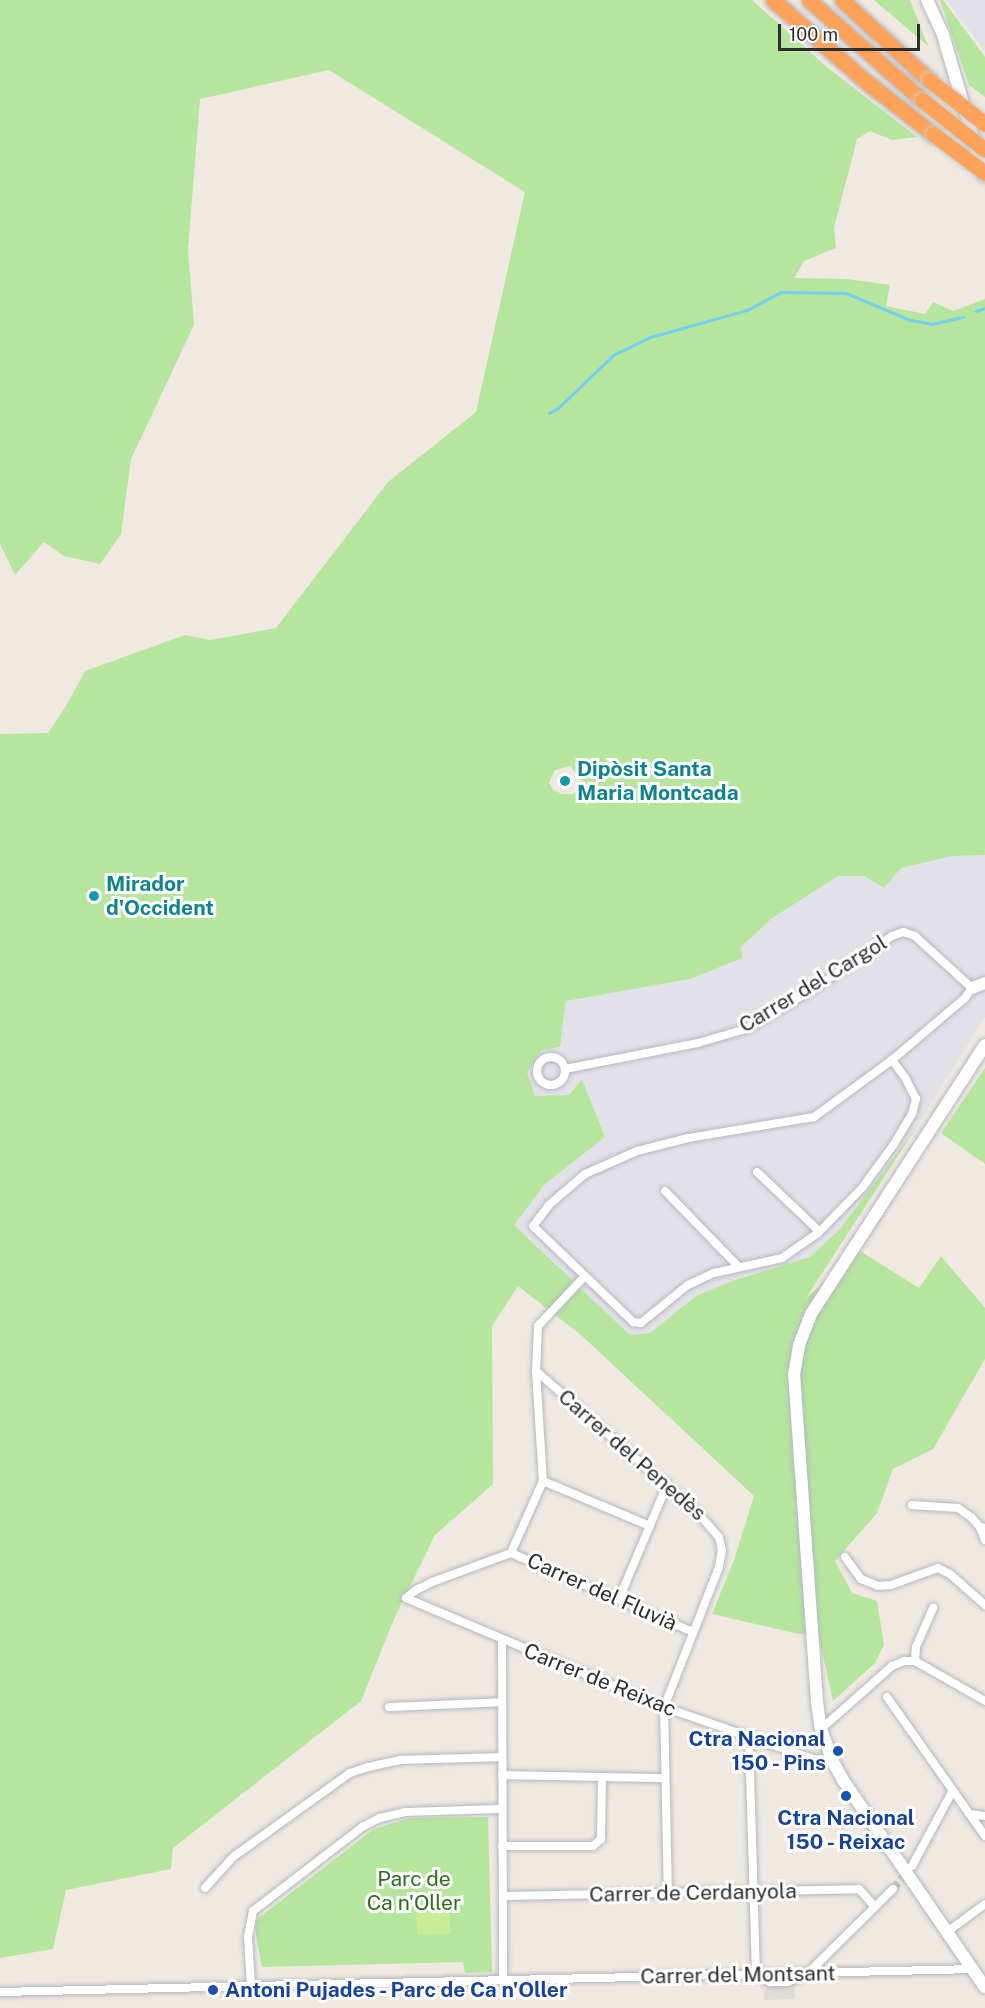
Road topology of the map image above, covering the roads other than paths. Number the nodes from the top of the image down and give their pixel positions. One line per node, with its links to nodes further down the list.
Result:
1 (772, 0): 9 (highway, bridge)
2 (809, 0): 8 (highway, bridge)
3 (842, 0): 5 (highway, bridge)
4 (927, 0): 10 (main road)
5 (944, 92): 6 (highway, bridge); 7 (highway, bridge)
6 (985, 116)
7 (985, 124)
8 (985, 150)
9 (985, 173)
10 (985, 180)
11 (980, 982): 13 (street); 14 (street, Carrer del Cargol)
12 (985, 1045): 40 (main road)
13 (892, 1060): 17 (street); 19 (street)
14 (565, 1069)
15 (757, 1172): 17 (street)
16 (665, 1191): 18 (street)
17 (819, 1231): 18 (street)
18 (739, 1267): 19 (street)
19 (584, 1277): 20 (street)
20 (536, 1371): 21 (street); 22 (street, Carrer del Penedès)
21 (543, 1481): 24 (street); 27 (street)
22 (667, 1485): 24 (street); 32 (street, Carrer del Penedès)
23 (912, 1505): 25 (street)
24 (650, 1526): 29 (street)
25 (982, 1528): 26 (street)
26 (985, 1540)
27 (511, 1552): 29 (street, Carrer del Fluvià); 33 (street, Carrer de Reixac)
28 (845, 1557): 30 (street)
29 (619, 1599): 32 (street, Carrer del Fluvià)
30 (985, 1605)
31 (933, 1608): 34 (street)
32 (693, 1632): 39 (street, Carrer del Penedès)
33 (502, 1640): 37 (street); 39 (street, Carrer de Reixac)
34 (915, 1661): 36 (street); 40 (street)
35 (887, 1697): 47 (street)
36 (985, 1701)
37 (502, 1702): 38 (street); 42 (street)
38 (389, 1707)
39 (664, 1707): 41 (street, Carrer de Reixac); 46 (street, Carrer del Penedès)
40 (822, 1729): 43 (main road)
41 (749, 1738): 43 (street, Carrer de Reixac); 56 (street)
42 (502, 1756): 44 (street); 54 (street)
43 (832, 1760): 61 (main road)
44 (502, 1775): 45 (street); 48 (street)
45 (602, 1777): 46 (street); 52 (street)
46 (664, 1778): 57 (street, Carrer del Penedès)
47 (952, 1792): 49 (street); 53 (street)
48 (502, 1809): 52 (street); 66 (street)
49 (969, 1814): 50 (street); 51 (street)
50 (985, 1816)
51 (985, 1836)
52 (502, 1846): 58 (street)
53 (912, 1866)
54 (205, 1888)
55 (893, 1889): 60 (street)
56 (753, 1891): 57 (street, Carrer de Cerdanyola); 60 (street, Carrer de Cerdanyola); 64 (street)
57 (668, 1893): 58 (street, Carrer de Cerdanyola)
58 (503, 1896): 65 (street)
59 (985, 1904): 61 (street)
60 (875, 1907): 63 (street)
61 (947, 1932): 62 (main road)
62 (973, 1969): 63 (street, Carrer del Montsant); 67 (main road)
63 (807, 1974): 64 (street, Carrer del Montsant)
64 (756, 1975): 65 (street, Carrer del Montsant)
65 (503, 1980): 66 (street, Carrer del Montsant)
66 (251, 1986): 68 (street, Carrer del Montsant)
67 (985, 1987)
68 (0, 1992)

